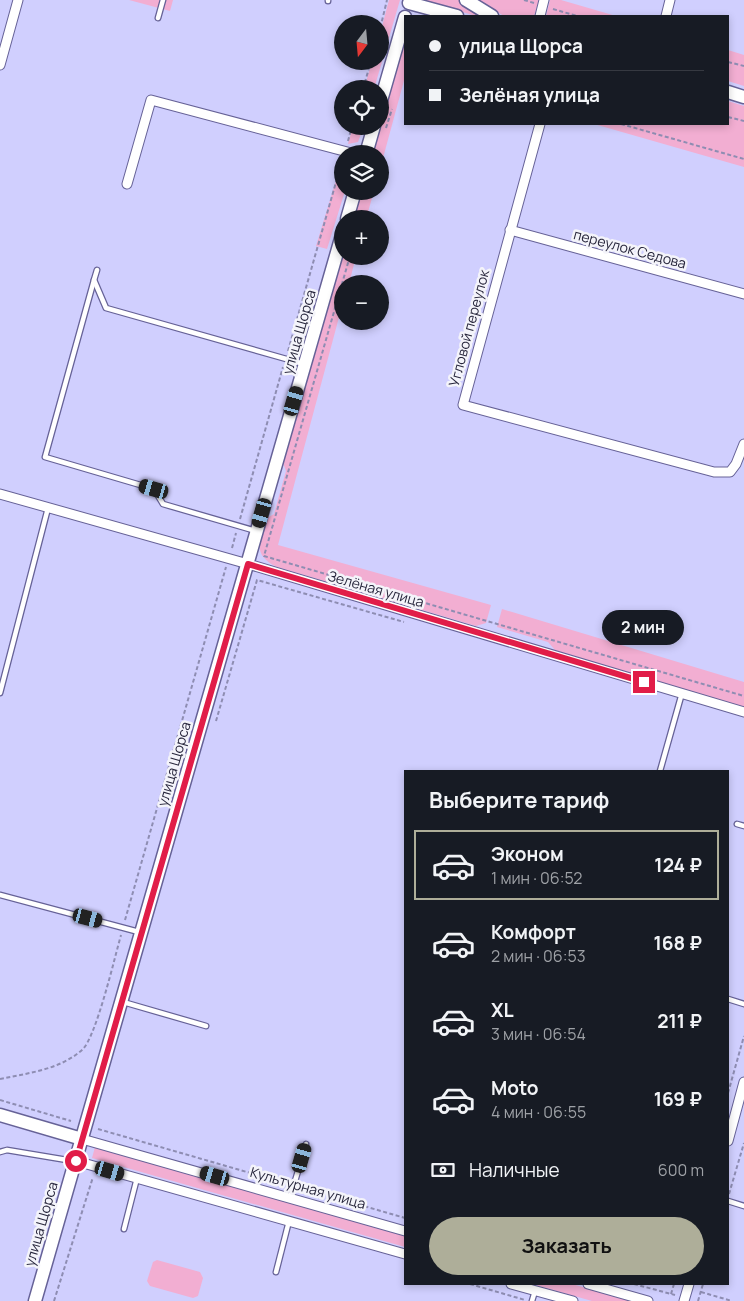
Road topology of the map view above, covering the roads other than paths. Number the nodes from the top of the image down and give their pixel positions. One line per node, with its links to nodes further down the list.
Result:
1 (18, 0): 14 (street)
2 (163, 0): 12 (lane)
3 (466, 0): 9 (street)
4 (544, 0): 10 (street)
5 (670, 0): 11 (street)
6 (409, 1): 7 (street); 8 (street)
7 (406, 15)
8 (454, 15)
9 (490, 15)
10 (540, 15)
11 (666, 15)
12 (158, 18)
13 (404, 20): 15 (street)
14 (0, 65)
15 (387, 80)
16 (729, 92): 17 (street)
17 (744, 97)
18 (540, 125): 21 (street, Угловой переулок)
19 (334, 148): 20 (street)
20 (127, 184)
21 (510, 230): 25 (street, переулок Седова); 27 (street, Угловой переулок)
22 (334, 262): 26 (street, улица Щорса)
23 (97, 270): 24 (lane)
24 (94, 280): 26 (lane); 30 (lane)
25 (744, 294)
26 (305, 364): 30 (street, улица Щорса)
27 (744, 444)
28 (0, 494): 29 (street, Зелёная улица)
29 (48, 507): 31 (street, Зелёная улица); 32 (lane)
30 (257, 532): 31 (street, улица Щорса)
31 (248, 564): 33 (street, Зелёная улица); 39 (street, улица Щорса)
32 (0, 693)
33 (682, 693): 34 (street, Зелёная улица); 35 (lane)
34 (744, 712)
35 (660, 770)
36 (738, 824): 37 (lane)
37 (744, 826)
38 (0, 895): 39 (lane)
39 (141, 933): 41 (street, улица Щорса)
40 (729, 999): 42 (lane)
41 (122, 1001): 43 (lane); 47 (street, улица Щорса)
42 (744, 1004)
43 (206, 1026)
44 (744, 1082): 46 (street)
45 (0, 1115): 47 (street, Культурная улица)
46 (729, 1137)
47 (82, 1139): 50 (street, улица Щорса); 52 (street, Культурная улица)
48 (306, 1144): 52 (lane)
49 (0, 1152): 50 (lane)
50 (75, 1161): 51 (street); 64 (street, улица Щорса)
51 (137, 1178): 55 (street); 56 (lane)
52 (290, 1198): 57 (street, Культурная улица)
53 (729, 1200): 54 (lane)
54 (744, 1206)
55 (289, 1221): 58 (street); 59 (lane)
56 (124, 1229)
57 (404, 1231)
58 (404, 1254)
59 (276, 1272)
60 (515, 1285): 63 (street)
61 (592, 1285): 67 (street)
62 (688, 1285): 68 (street)
63 (535, 1290): 65 (lane); 66 (street)
64 (35, 1301)
65 (532, 1301)
66 (573, 1301)
67 (648, 1301)
68 (684, 1301)

